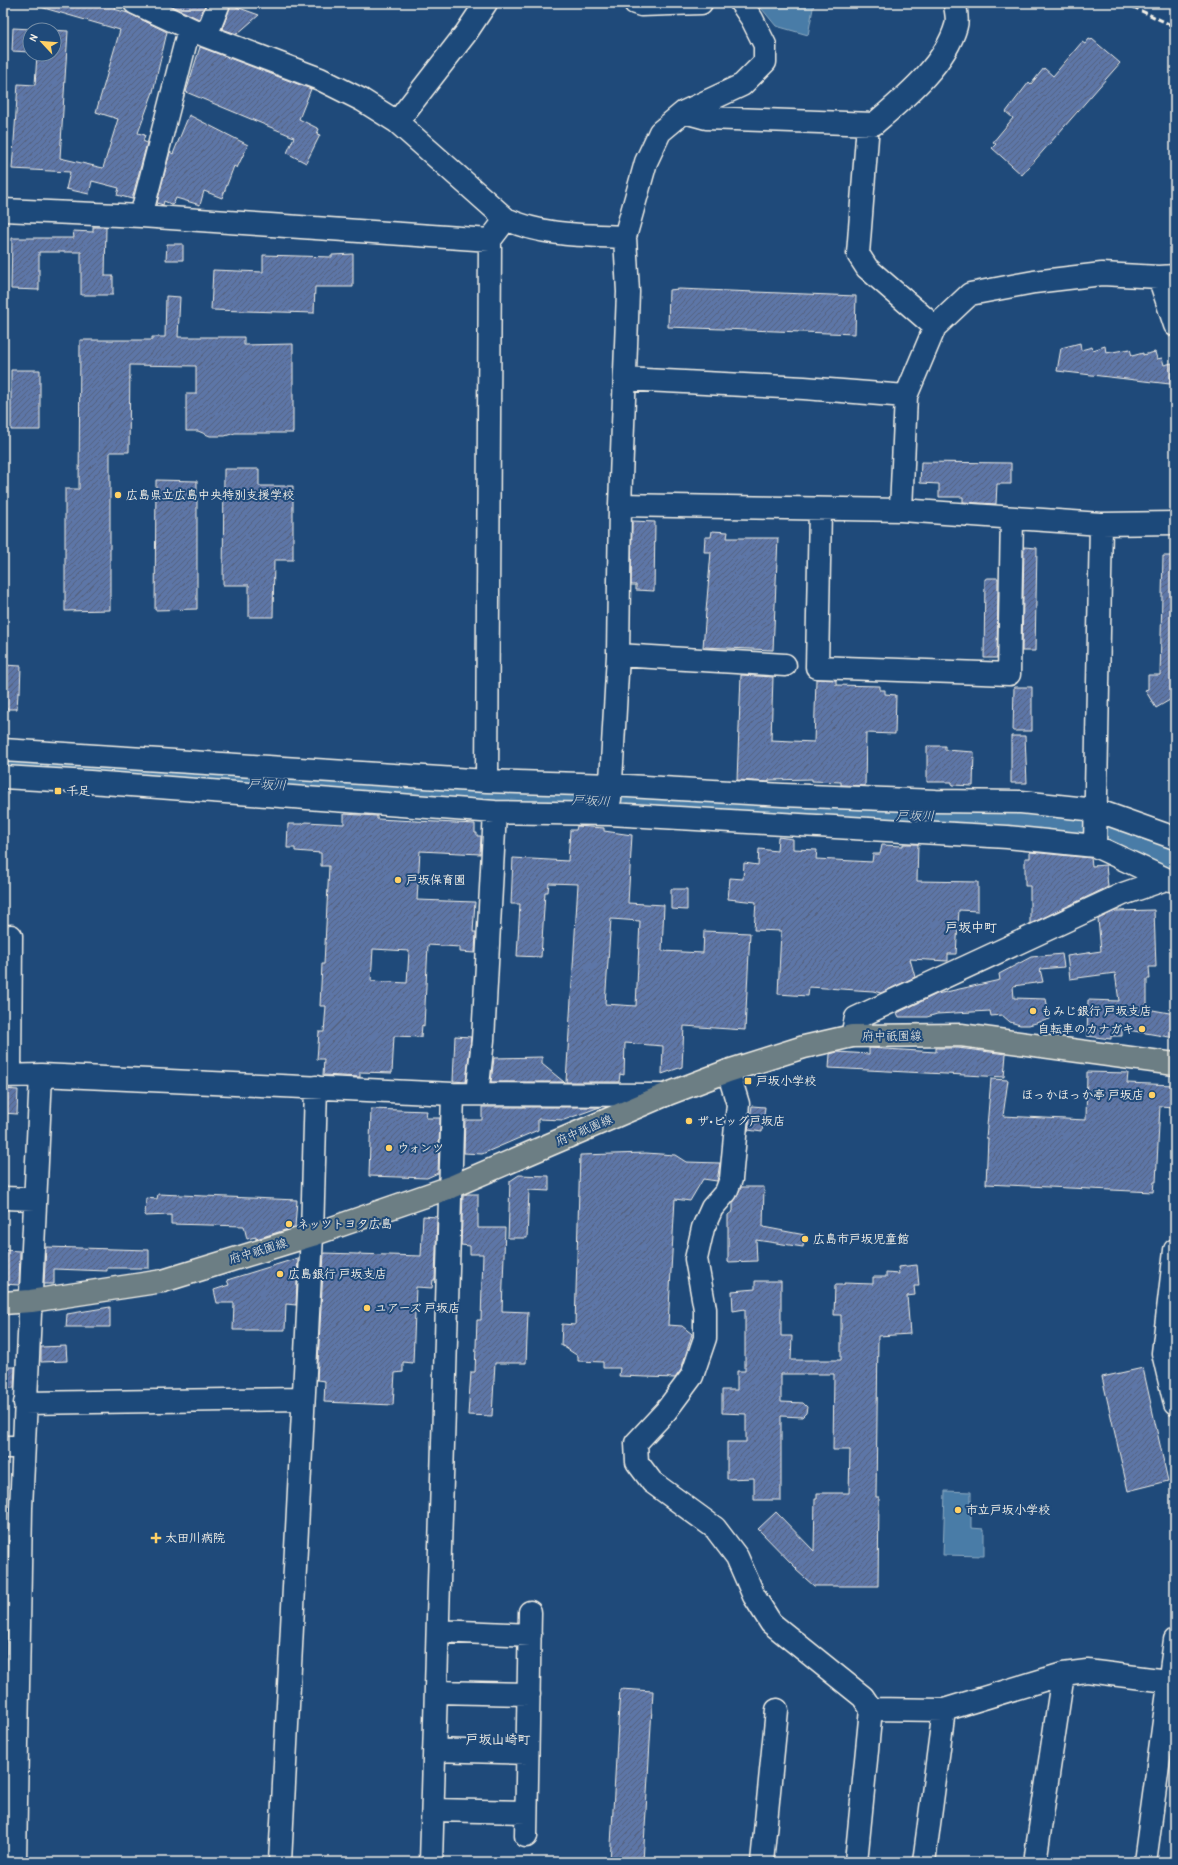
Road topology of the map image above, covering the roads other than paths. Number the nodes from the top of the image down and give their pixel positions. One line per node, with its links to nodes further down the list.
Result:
1 (135, 3): 8 (street)
2 (219, 3): 8 (street)
3 (486, 3): 10 (street)
4 (635, 3): 5 (street)
5 (701, 3)
6 (741, 3): 9 (street)
7 (955, 5): 11 (street)
8 (198, 33): 10 (street); 13 (street)
9 (684, 112): 11 (street); 15 (street)
10 (397, 122): 14 (street)
11 (868, 124): 19 (street)
12 (3, 210): 13 (street)
13 (141, 216): 16 (street)
14 (506, 219): 15 (street); 16 (street)
15 (625, 237): 20 (street)
16 (490, 240): 32 (street)
17 (1167, 276): 18 (street); 19 (street)
18 (1175, 325)
19 (935, 327): 21 (street)
20 (625, 379): 21 (street); 22 (street)
21 (906, 396): 24 (street)
22 (620, 505): 23 (street); 28 (street)
23 (820, 508): 24 (street); 25 (street)
24 (901, 510): 25 (street)
25 (1012, 518): 27 (street)
26 (1175, 523): 27 (street)
27 (1101, 524): 36 (street)
28 (618, 655): 29 (street); 33 (street)
29 (785, 665)
30 (3, 750): 32 (street)
31 (3, 778): 34 (street)
32 (487, 781): 33 (street)
33 (611, 785): 35 (street); 36 (street)
34 (495, 812): 35 (street); 47 (street)
35 (610, 814): 36 (street)
36 (1096, 827): 37 (street); 38 (street)
37 (1175, 838)
38 (1170, 880): 40 (street)
39 (11, 936): 44 (street)
40 (852, 1036): 41 (main road, 府中祇園線); 42 (main road, 府中祇園線)
41 (1175, 1064)
42 (728, 1071): 48 (main road, 府中祇園線); 70 (street)
43 (41, 1075): 44 (street); 45 (street); 51 (street)
44 (6, 1076)
45 (316, 1087): 46 (street); 52 (street)
46 (453, 1094): 47 (street); 49 (street)
47 (477, 1094): 48 (street)
48 (666, 1095): 49 (main road, 府中祇園線)
49 (451, 1187): 52 (main road, 府中祇園線); 63 (street)
50 (3, 1198): 51 (street)
51 (35, 1198): 54 (street)
52 (312, 1235): 54 (main road, 府中祇園線); 57 (street)
53 (1175, 1250): 56 (street)
54 (31, 1301): 55 (main road, 府中祇園線); 58 (street)
55 (3, 1303)
56 (1174, 1396)
57 (303, 1399): 58 (street); 80 (street)
58 (25, 1403): 59 (street)
59 (13, 1447): 60 (street)
60 (12, 1508): 62 (street)
61 (530, 1612): 64 (street)
62 (11, 1623): 73 (street)
63 (438, 1631): 64 (street); 68 (street)
64 (530, 1635): 69 (street)
65 (1175, 1640): 67 (street)
66 (1063, 1674): 67 (street); 72 (street); 85 (street)
67 (1172, 1681): 86 (street)
68 (436, 1692): 69 (street); 74 (street)
69 (529, 1694): 75 (street)
70 (871, 1709): 72 (street); 83 (street)
71 (777, 1710): 82 (street)
72 (944, 1710): 84 (street)
73 (10, 1748): 79 (street)
74 (434, 1750): 75 (street); 76 (street)
75 (527, 1753): 77 (street)
76 (433, 1810): 77 (street); 81 (street)
77 (526, 1812): 78 (street)
78 (526, 1836)
79 (15, 1862)
80 (280, 1862)
81 (431, 1862)
82 (762, 1862)
83 (856, 1862)
84 (924, 1862)
85 (1035, 1862)
86 (1145, 1862)

